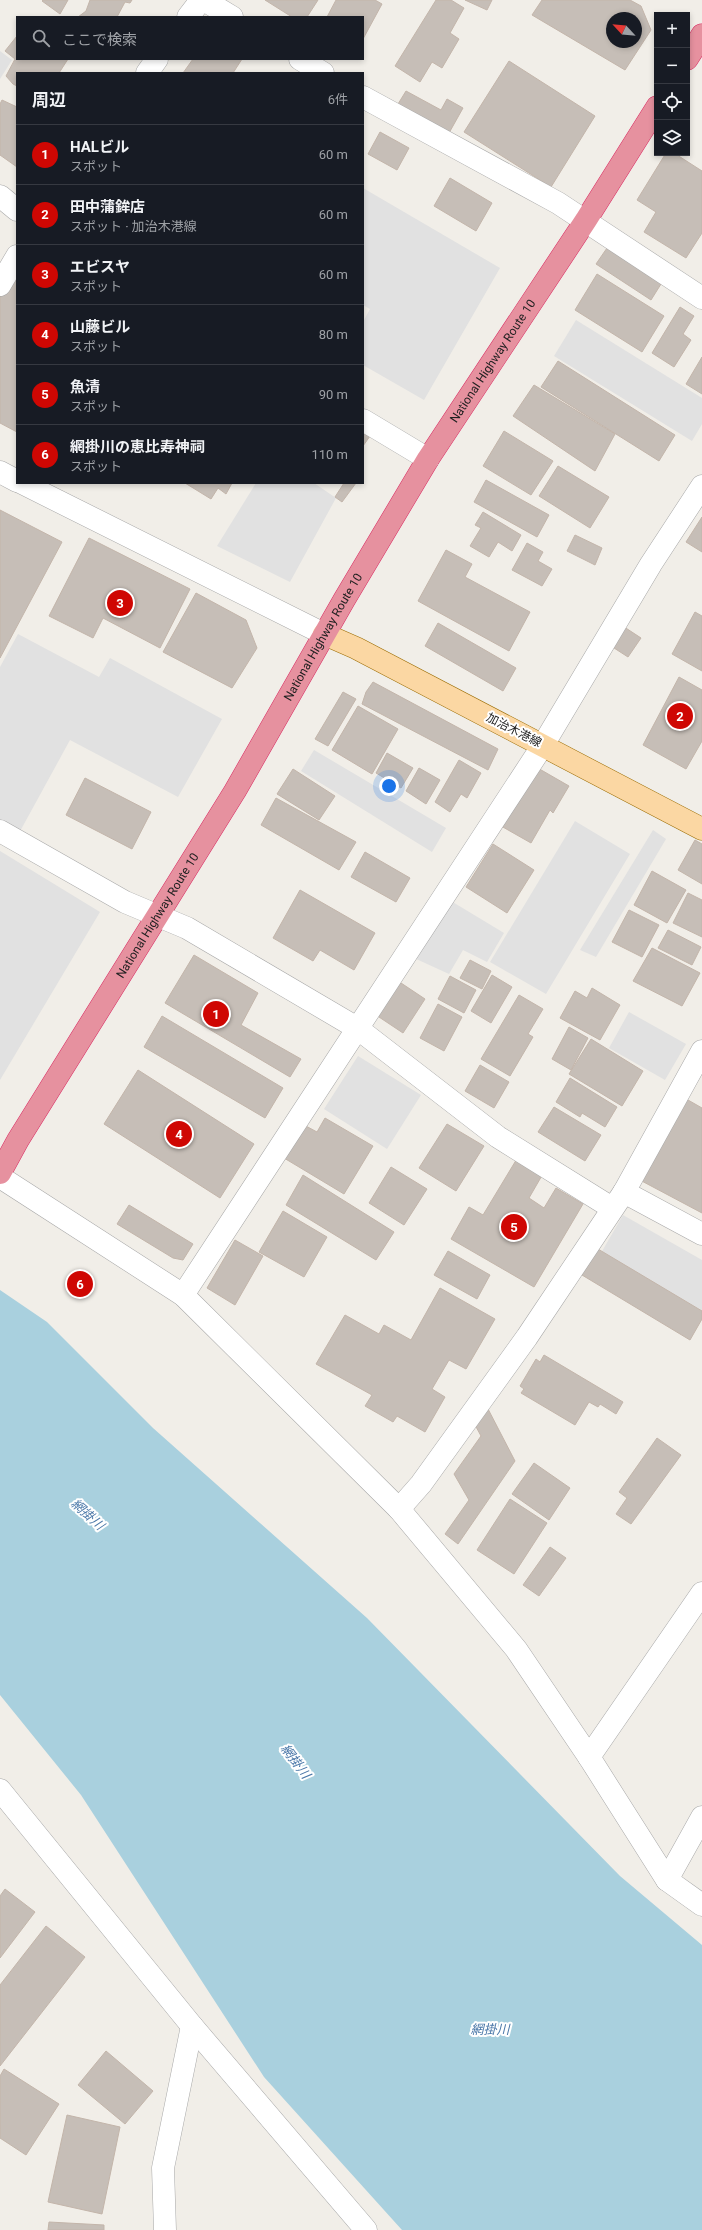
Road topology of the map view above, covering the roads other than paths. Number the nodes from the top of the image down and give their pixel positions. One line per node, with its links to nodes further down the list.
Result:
1 (201, 0): 3 (street)
2 (204, 0): 4 (street)
3 (189, 16)
4 (230, 16)
5 (702, 35): 6 (highway)
6 (690, 54)
7 (156, 60): 9 (street)
8 (302, 60): 10 (street)
9 (148, 72)
10 (321, 72)
11 (364, 98): 15 (street)
12 (654, 112): 15 (highway, National Highway Route 10)
13 (0, 196): 14 (street)
14 (16, 209)
15 (586, 220): 18 (street); 20 (highway, National Highway Route 10)
16 (16, 258): 17 (street)
17 (0, 285)
18 (702, 298)
19 (364, 421): 20 (street)
20 (428, 459): 25 (highway, National Highway Route 10)
21 (0, 472): 22 (street)
22 (16, 480)
23 (24, 484): 25 (street)
24 (702, 486): 26 (street)
25 (324, 634): 26 (main road, 加治木港線); 29 (highway, National Highway Route 10)
26 (542, 745): 27 (main road, 加治木港線); 30 (street)
27 (702, 829)
28 (0, 831): 29 (street)
29 (157, 916): 30 (street); 32 (highway, National Highway Route 10)
30 (357, 1028): 34 (street); 36 (street)
31 (702, 1051): 34 (street)
32 (0, 1173)
33 (0, 1177): 36 (street)
34 (618, 1200): 35 (street); 37 (street)
35 (702, 1234)
36 (184, 1295): 37 (street)
37 (399, 1509): 39 (street)
38 (702, 1593): 39 (street)
39 (589, 1757): 42 (street)
40 (0, 1790): 44 (street)
41 (702, 1817): 42 (street)
42 (667, 1880): 43 (street)
43 (702, 1905)
44 (192, 2026): 45 (street); 46 (street)
45 (165, 2230)
46 (366, 2230)

